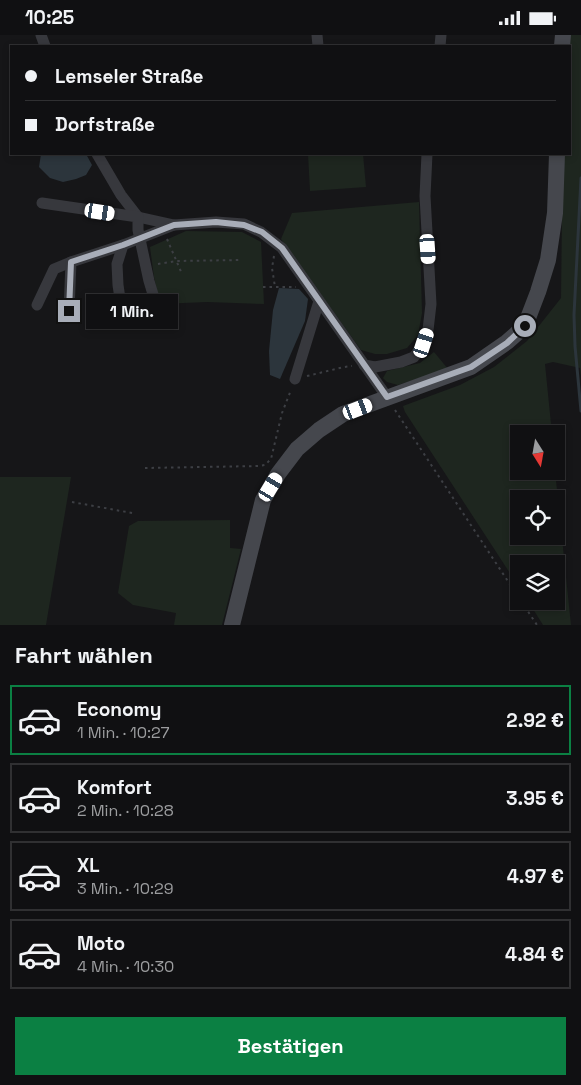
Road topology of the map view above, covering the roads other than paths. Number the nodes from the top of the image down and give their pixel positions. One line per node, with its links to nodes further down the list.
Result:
1 (98, 155): 5 (street)
2 (427, 155): 15 (street)
3 (557, 155): 17 (main road)
4 (42, 203): 5 (street)
5 (138, 217): 6 (street); 7 (street)
6 (169, 227): 7 (street); 10 (street)
7 (140, 239): 8 (street); 13 (street)
8 (123, 245): 9 (street); 14 (street)
9 (71, 262): 11 (street); 12 (street)
10 (319, 301): 15 (street); 16 (street)
11 (37, 305)
12 (69, 311)
13 (158, 311)
14 (122, 312)
15 (364, 365): 17 (street)
16 (295, 379)
17 (387, 397): 18 (main road)
18 (232, 625)

